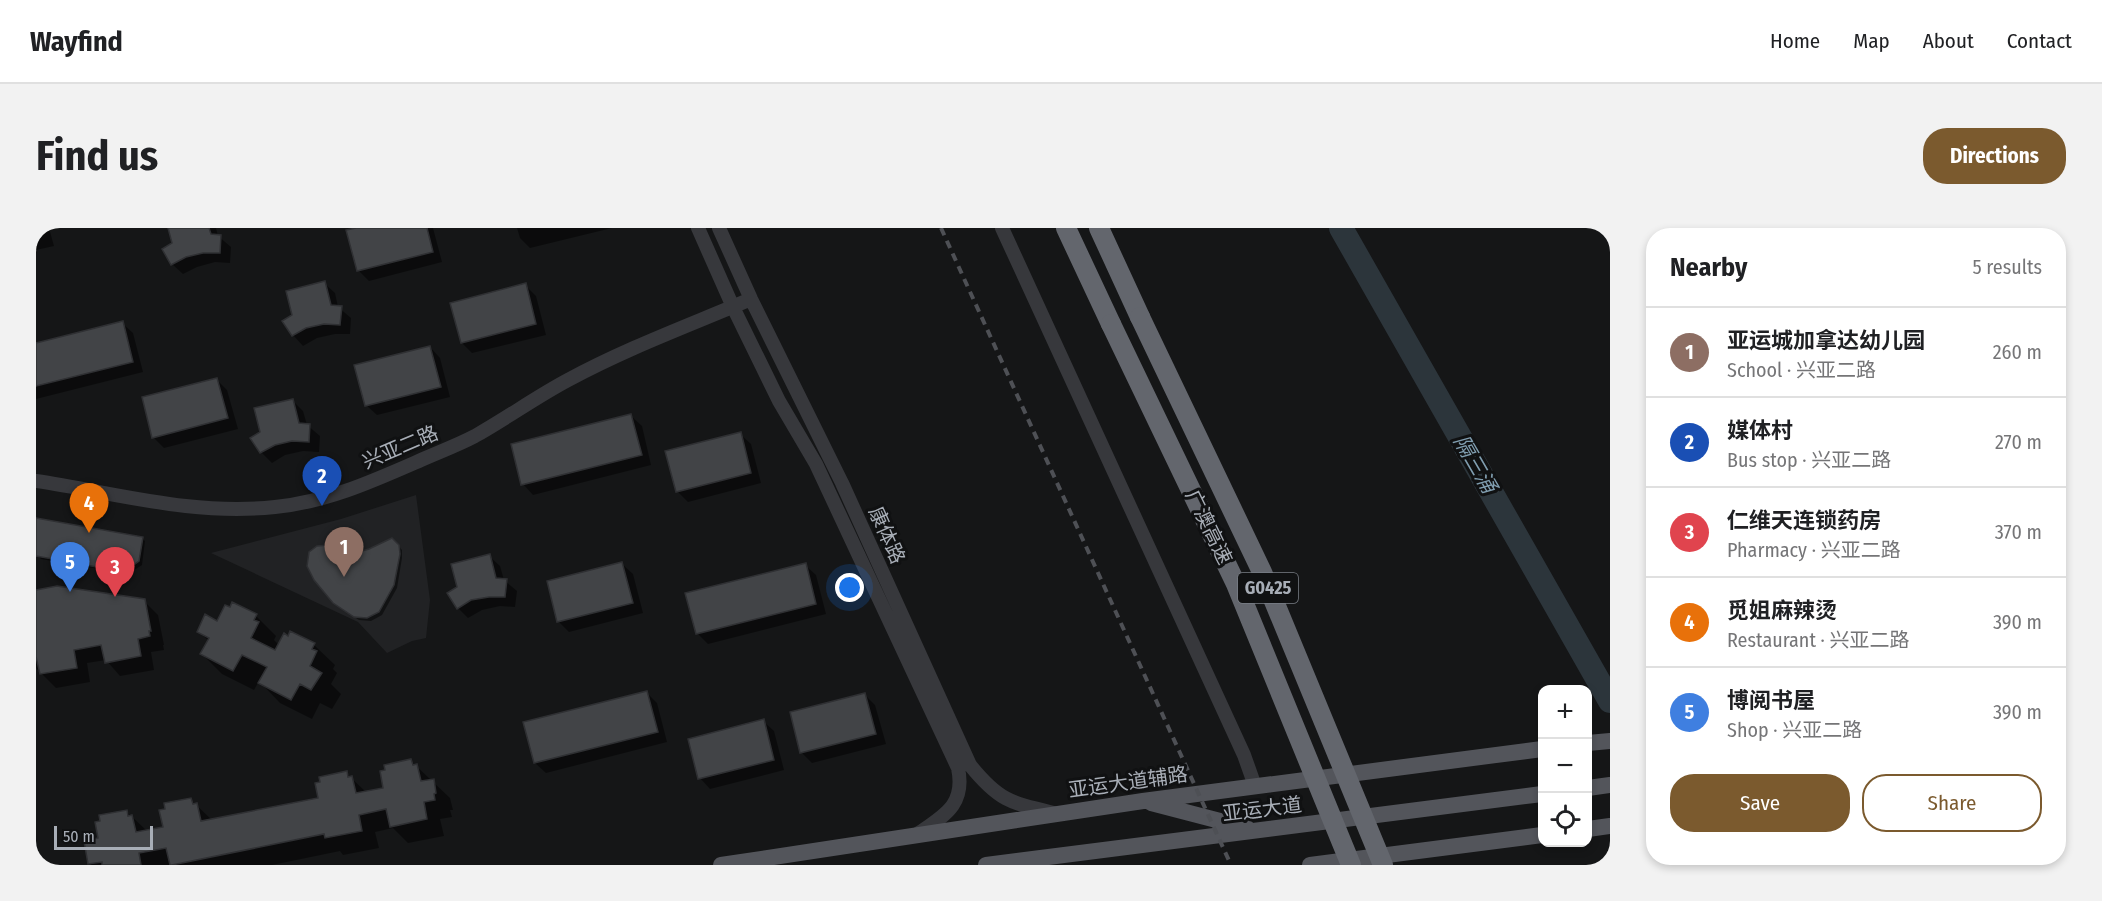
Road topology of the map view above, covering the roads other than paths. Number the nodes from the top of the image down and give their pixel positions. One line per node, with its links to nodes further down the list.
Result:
1 (698, 228): 7 (street, 康体路)
2 (719, 228): 6 (street, 康体路)
3 (1002, 228): 12 (street)
4 (1066, 228): 24 (highway, 广澳高速 / G0425, bridge)
5 (1099, 228): 25 (highway, 广澳高速 / G0425, bridge)
6 (752, 299): 7 (street, 兴亚二路); 15 (street, 康体路)
7 (733, 307): 8 (street, 兴亚二路); 20 (street, 康体路)
8 (36, 481)
9 (1610, 741): 10 (main road)
10 (1592, 743)
11 (1538, 750): 12 (main road, 亚运大道辅路)
12 (1255, 786): 14 (main road, 亚运大道辅路)
13 (1538, 795): 18 (main road, 亚运大道)
14 (1143, 801): 15 (main road, 亚运大道辅路); 18 (main road)
15 (1059, 814): 20 (main road, 亚运大道辅路)
16 (1610, 826): 17 (main road)
17 (1592, 828)
18 (1257, 831): 22 (main road, 亚运大道)
19 (1538, 836): 23 (main road)
20 (912, 837): 21 (main road, 亚运大道辅路)
21 (721, 865)
22 (986, 865)
23 (1310, 865)
24 (1351, 865)
25 (1383, 865)

